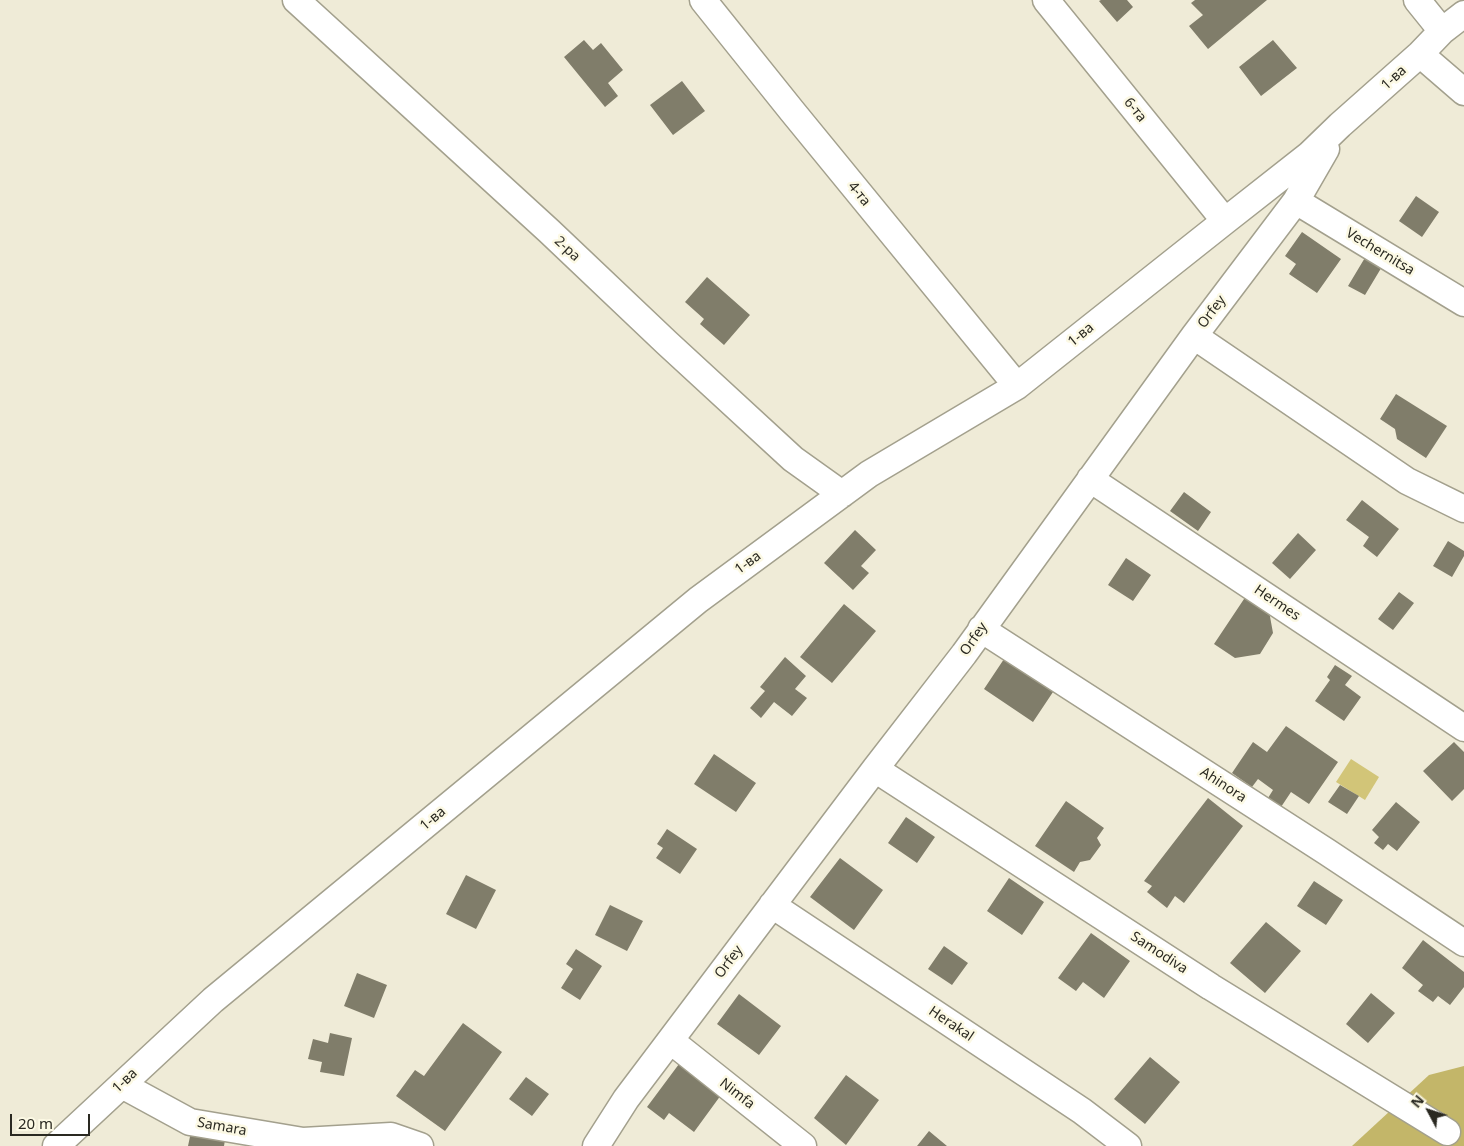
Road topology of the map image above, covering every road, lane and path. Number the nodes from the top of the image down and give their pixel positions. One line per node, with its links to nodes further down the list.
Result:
1 (296, 0): 16 (street, 2-ра)
2 (703, 0): 14 (street, 4-та)
3 (1046, 0): 11 (street, 6-та)
4 (1417, 0): 6 (street)
5 (1464, 14): 6 (street, 1-ва)
6 (1442, 31): 7 (street, 1-ва)
7 (1420, 54): 8 (street); 9 (street, 1-ва)
8 (1464, 92)
9 (1340, 125): 10 (street, Orfey); 11 (street, 1-ва)
10 (1296, 201): 12 (street, Vechernitsa); 13 (street, Orfey)
11 (1225, 221): 14 (street, 1-ва)
12 (1464, 303)
13 (1194, 336): 15 (street, Orfey); 17 (street)
14 (1018, 386): 16 (street, 1-ва)
15 (1090, 479): 18 (street, Orfey); 19 (street, Hermes)
16 (842, 494): 24 (street, 1-ва)
17 (1464, 509)
18 (981, 629): 20 (street, Orfey); 22 (street, Ahinora)
19 (1464, 728)
20 (875, 769): 21 (street, Orfey); 25 (street, Samodiva)
21 (772, 904): 23 (street, Orfey); 31 (street, Herakal)
22 (1464, 943)
23 (671, 1041): 29 (street, Orfey); 30 (street, Nimfa)
24 (122, 1085): 26 (street, Samara); 27 (street, 1-ва)
25 (1447, 1132)
26 (302, 1144): 28 (street, Samara)
27 (56, 1146)
28 (420, 1146)
29 (596, 1146)
30 (803, 1146)
31 (1128, 1146)

